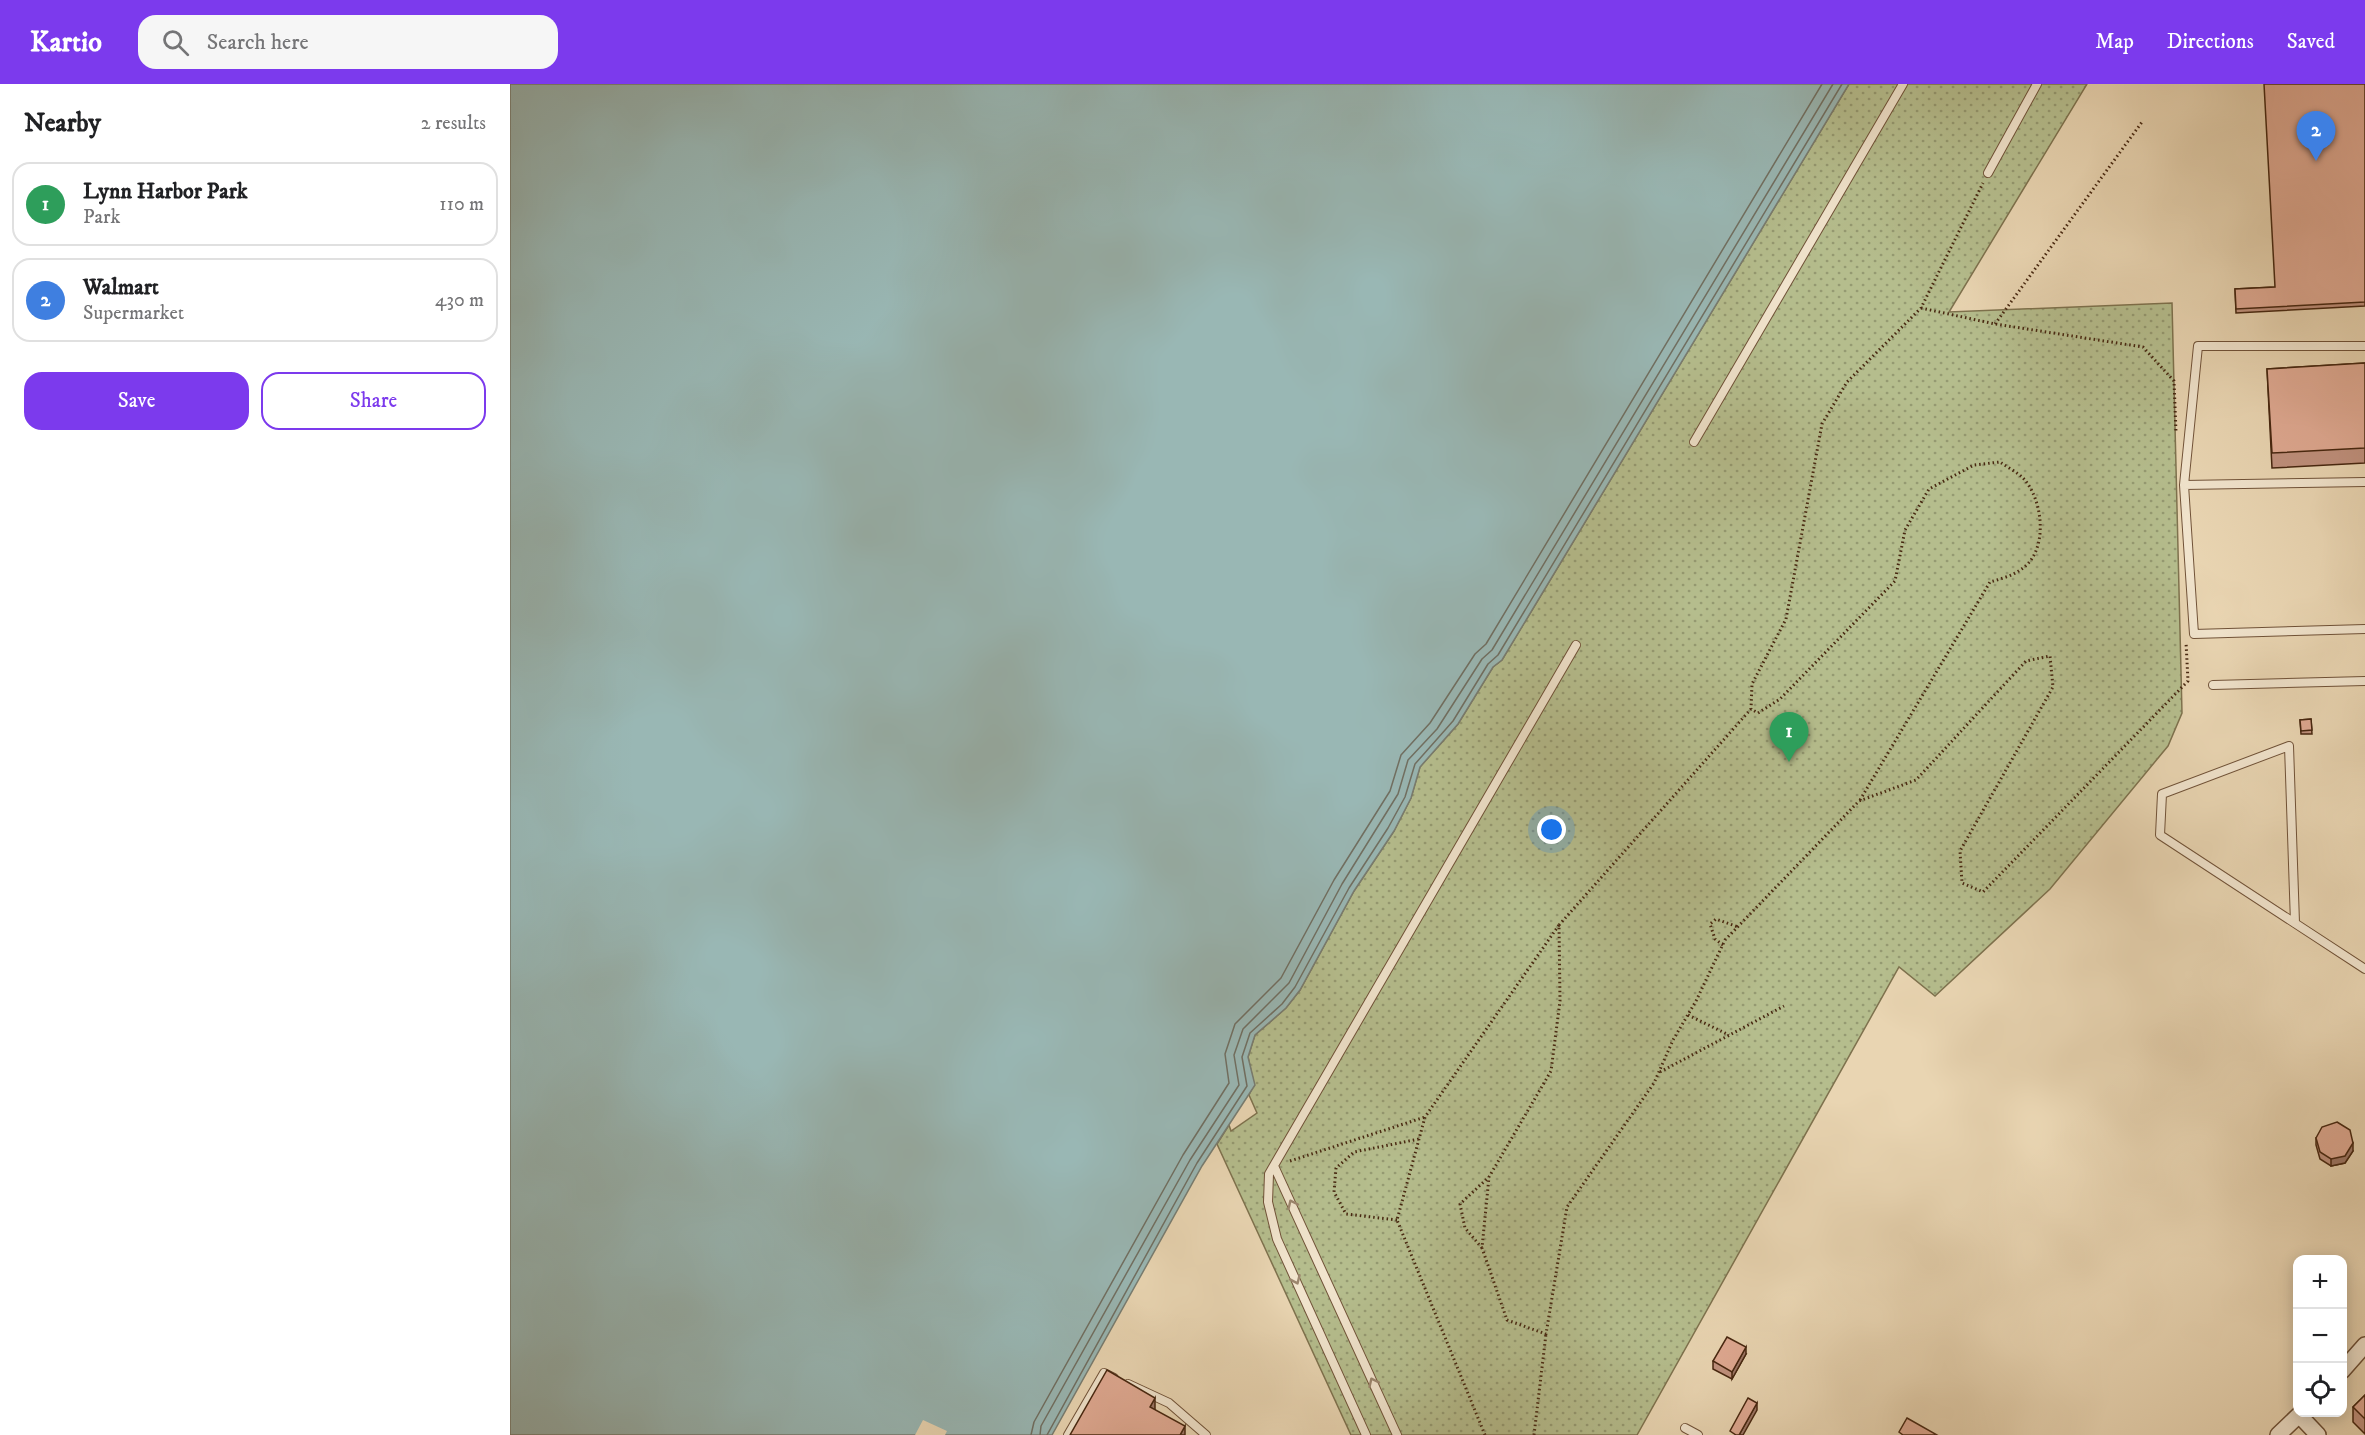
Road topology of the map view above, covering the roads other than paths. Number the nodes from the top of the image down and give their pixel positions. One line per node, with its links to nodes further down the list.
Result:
1 (1903, 84): 5 (lane)
2 (2037, 84): 3 (lane)
3 (1988, 173)
4 (2365, 346): 7 (lane)
5 (1694, 442)
6 (2365, 482): 7 (lane)
7 (2184, 485): 8 (lane)
8 (2365, 629)
9 (1576, 645): 14 (lane)
10 (2365, 681): 11 (lane)
11 (2213, 685)
12 (2295, 923): 12 (lane); 13 (lane)
13 (2365, 969)
14 (1274, 1166): 22 (lane, one-way to 22); 23 (lane, one-way to 14)
15 (2365, 1346): 16 (street)
16 (2347, 1366)
17 (2297, 1417): 25 (street)
18 (2303, 1417): 26 (street)
19 (1685, 1428): 24 (lane)
20 (1068, 1435): 21 (lane)
21 (1206, 1435)
22 (1366, 1435)
23 (1397, 1435)
24 (1698, 1435)
25 (2278, 1435)
26 (2318, 1435)

